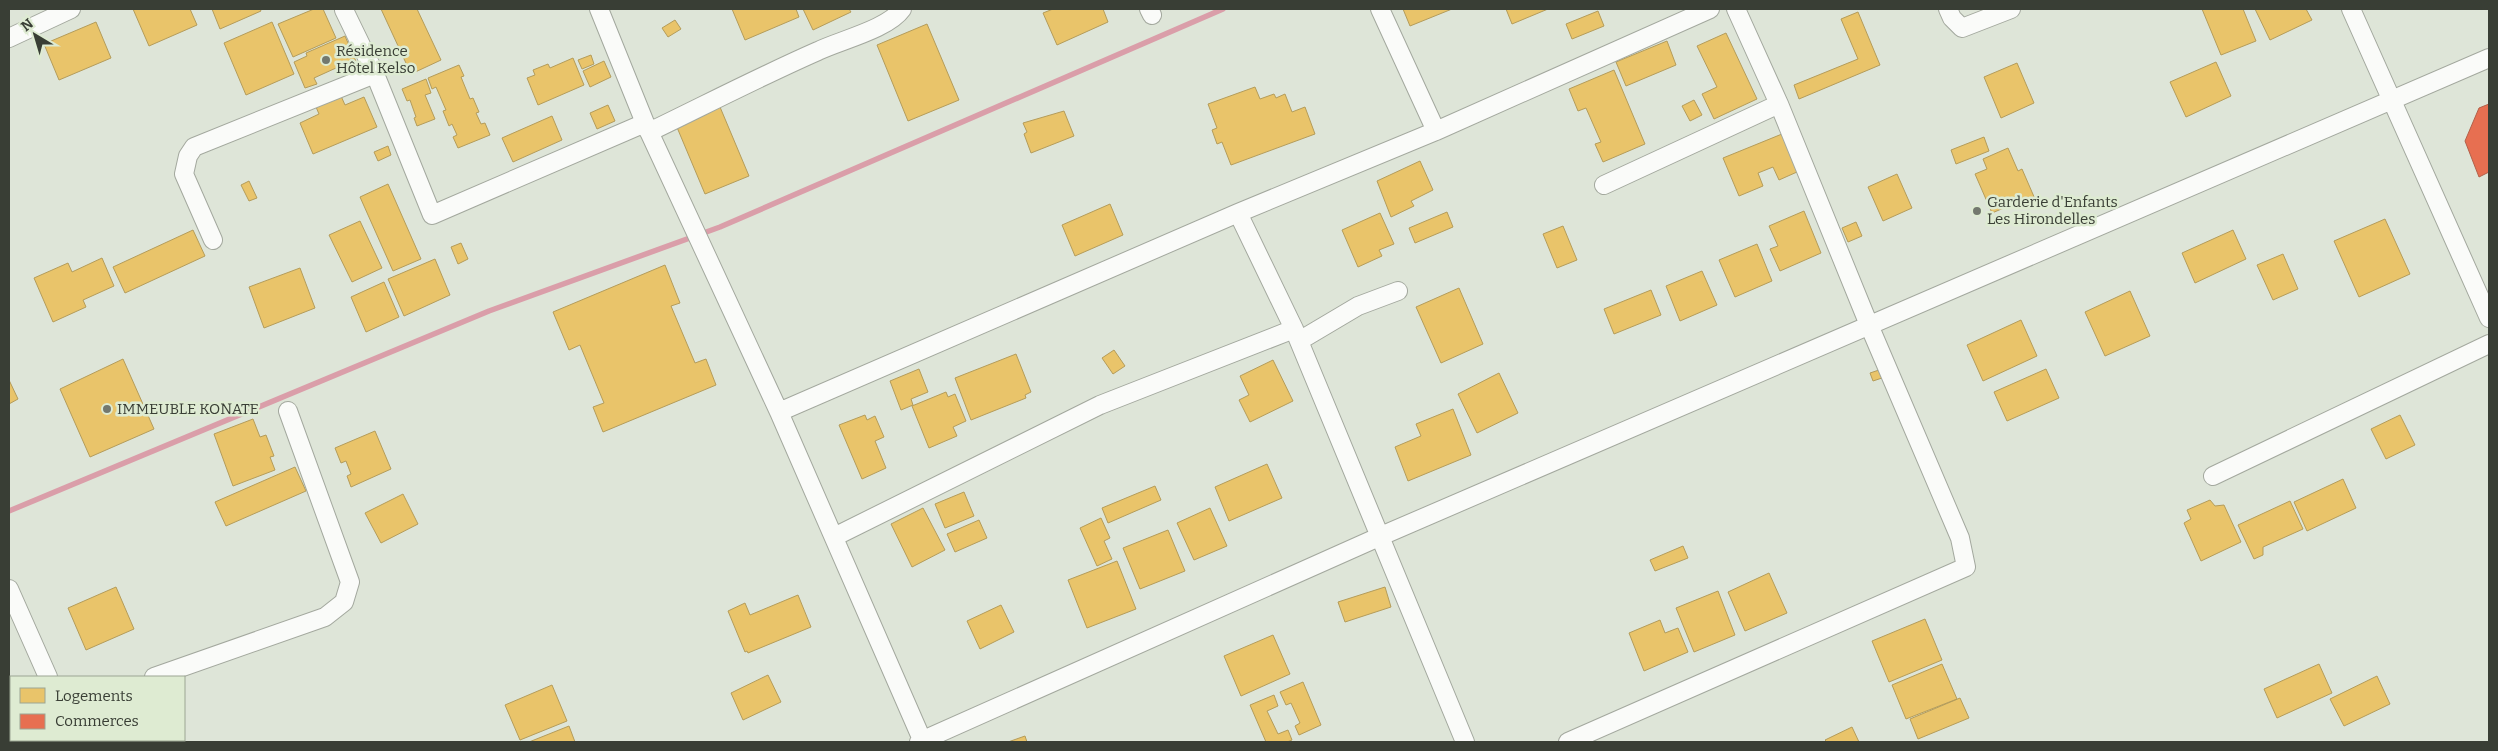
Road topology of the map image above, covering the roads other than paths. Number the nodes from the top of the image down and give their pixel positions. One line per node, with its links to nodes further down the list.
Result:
1 (72, 9): 11 (street)
2 (599, 9): 16 (street)
3 (902, 9): 16 (street)
4 (1380, 9): 17 (street)
5 (1710, 9): 17 (street)
6 (1736, 9): 15 (street)
7 (1948, 9): 8 (street)
8 (2011, 9)
9 (2351, 9): 14 (street)
10 (344, 10): 13 (street)
11 (9, 38)
12 (2489, 58): 14 (street)
13 (375, 74): 16 (street); 20 (street)
14 (2391, 100): 22 (street); 23 (street)
15 (1779, 104): 18 (street); 23 (street)
16 (647, 127): 27 (street)
17 (1436, 131): 19 (street)
18 (1604, 185)
19 (1238, 213): 24 (street); 27 (street)
20 (213, 240)
21 (1398, 291): 24 (street)
22 (2489, 318)
23 (1869, 325): 29 (street); 36 (street)
24 (1296, 335): 29 (street); 30 (street)
25 (2489, 344): 28 (street)
26 (288, 411): 33 (street)
27 (779, 412): 30 (street)
28 (2212, 476)
29 (1381, 536): 34 (street); 35 (street)
30 (834, 537): 34 (street)
31 (9, 589): 32 (street)
32 (48, 676)
33 (157, 676)
34 (921, 742)
35 (1465, 742)
36 (1568, 742)

